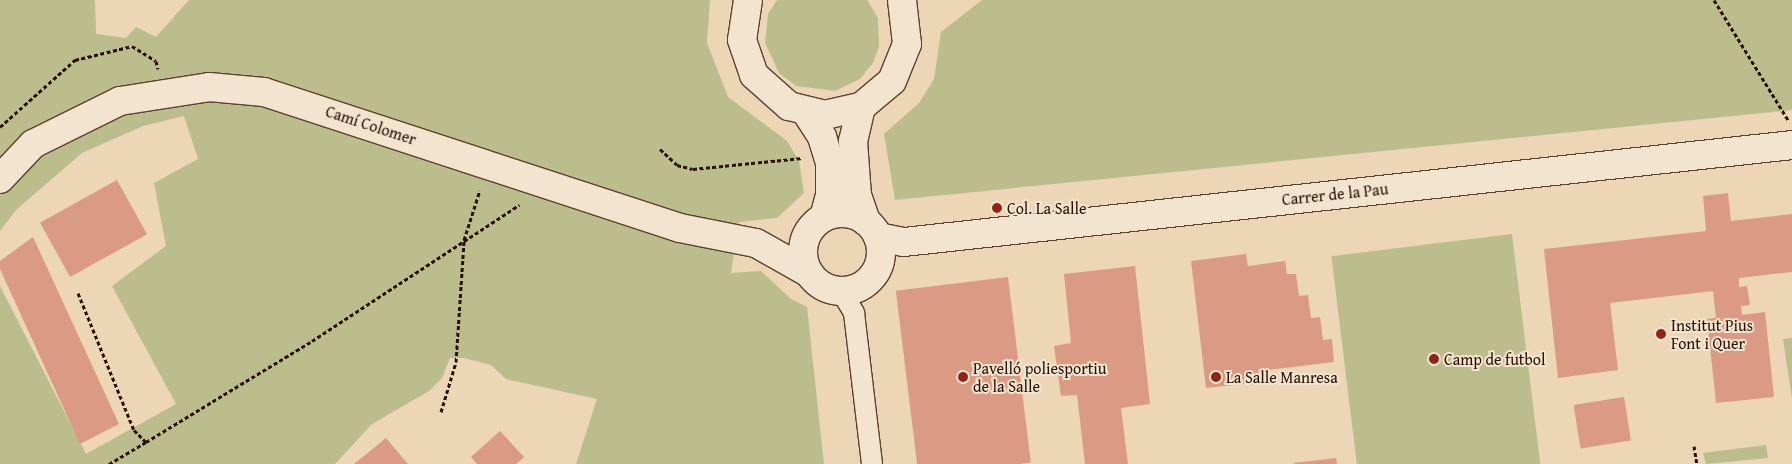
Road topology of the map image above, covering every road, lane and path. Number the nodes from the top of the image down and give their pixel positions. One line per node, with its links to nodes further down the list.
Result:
1 (748, 0): 7 (street)
2 (919, 0): 4 (street)
3 (1714, 0): 8 (path)
4 (905, 12): 6 (street)
5 (164, 94): 9 (path); 13 (street, Camí Colomer); 14 (street, Camí Colomer)
6 (862, 106): 7 (street); 17 (street)
7 (806, 112): 12 (street)
8 (1792, 127)
9 (0, 128)
10 (1792, 145): 17 (street, Carrer de la Pau)
11 (660, 149): 12 (path)
12 (828, 156): 16 (street)
13 (488, 164): 15 (street, Camí Colomer); 18 (path)
14 (0, 179)
15 (550, 185): 18 (path); 19 (street, Camí Colomer)
16 (818, 221): 17 (street); 19 (street, Camí Colomer); 20 (street)
17 (872, 229): 21 (street)
18 (464, 240): 23 (path); 24 (path)
19 (756, 243): 20 (street, Camí Colomer)
20 (809, 273): 21 (street)
21 (841, 291): 27 (street)
22 (78, 293): 24 (path)
23 (441, 412)
24 (146, 442): 26 (path)
25 (1694, 446): 28 (path)
26 (109, 464)
27 (872, 464)
28 (1698, 464)

